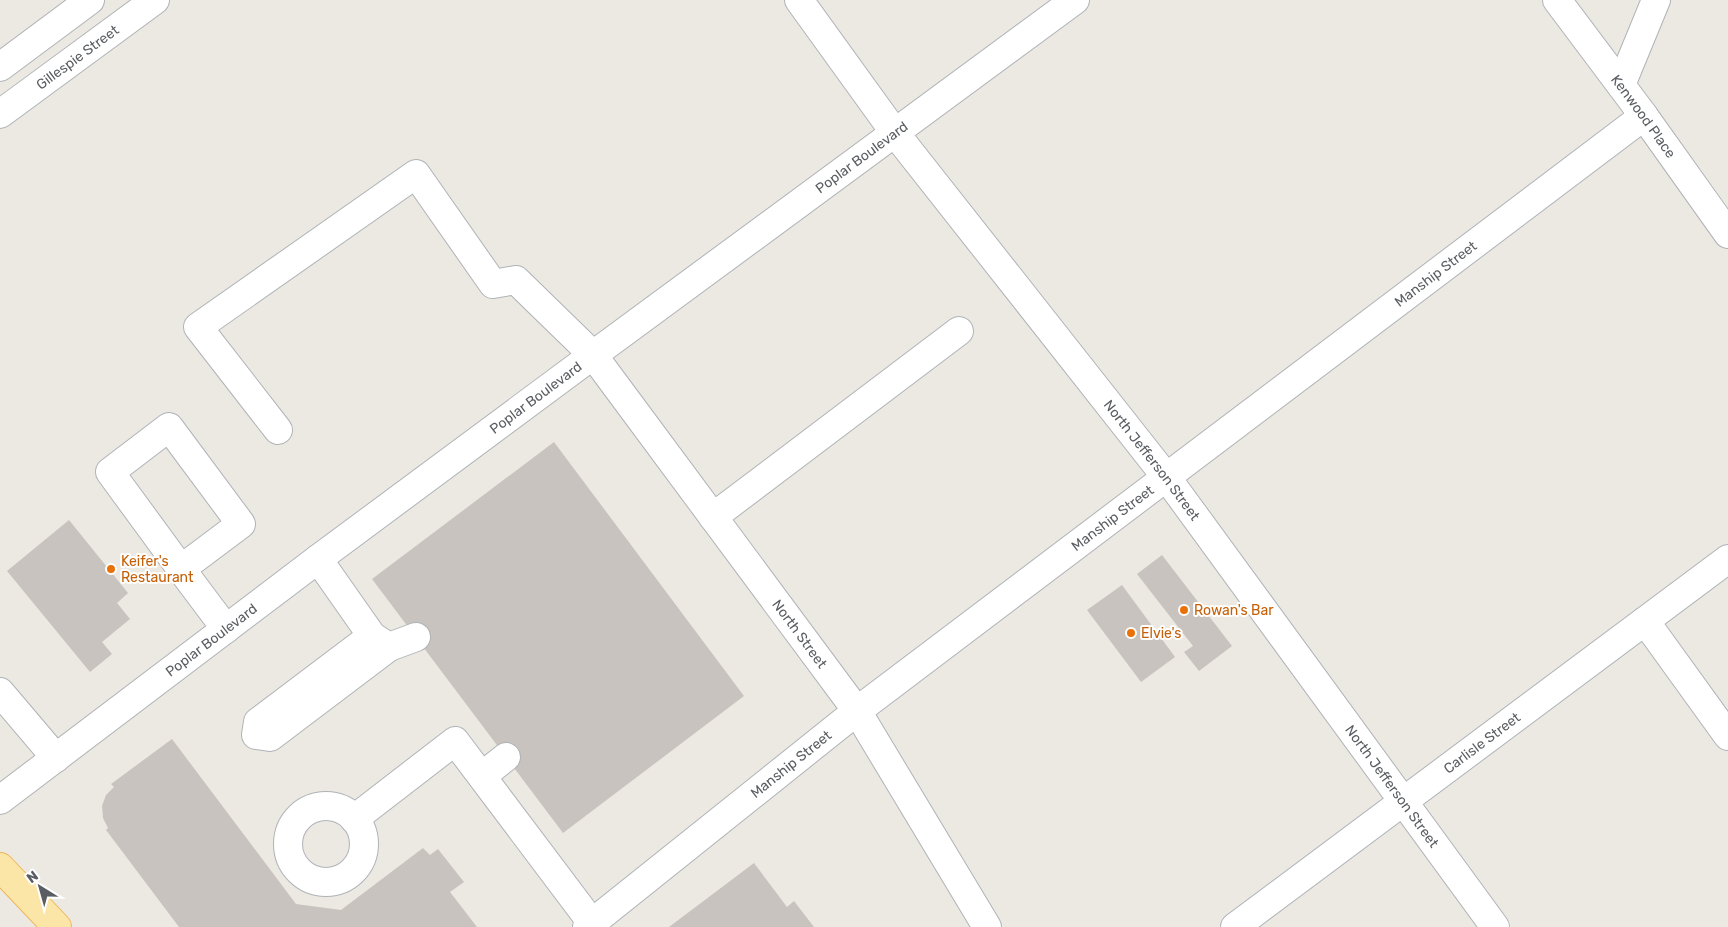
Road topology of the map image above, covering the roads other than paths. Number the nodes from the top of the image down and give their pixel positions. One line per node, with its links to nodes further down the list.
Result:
1 (155, 0): 7 (street, Gillespie Street)
2 (799, 0): 12 (street, North Jefferson Street)
3 (1076, 0): 12 (street, Poplar Boulevard)
4 (1557, 0): 9 (street, Kenwood Place)
5 (1656, 0): 9 (street)
6 (88, 2): 7 (street); 8 (street)
7 (108, 34): 10 (street, Gillespie Street)
8 (0, 67)
9 (1621, 85): 11 (street, Kenwood Place)
10 (0, 114)
11 (1644, 116): 13 (street, Kenwood Place); 17 (street, Manship Street)
12 (895, 132): 15 (street, Poplar Boulevard); 17 (street, North Jefferson Street)
13 (1728, 234)
14 (959, 331): 18 (street)
15 (592, 354): 16 (street, North Street); 18 (street, North Street); 19 (street, Poplar Boulevard)
16 (278, 430)
17 (1167, 478): 27 (street, Manship Street); 34 (street, North Jefferson Street)
18 (713, 517): 27 (street, North Street)
19 (318, 559): 23 (street, Poplar Boulevard); 25 (street)
20 (1728, 559): 22 (street, Carlisle Street)
21 (181, 569): 21 (street); 23 (street)
22 (1644, 622): 28 (street); 34 (street, Carlisle Street)
23 (226, 629): 31 (street, Poplar Boulevard)
24 (416, 637): 25 (street)
25 (381, 642): 29 (street)
26 (2, 699): 31 (street)
27 (857, 711): 37 (street, North Street); 38 (street, Manship Street)
28 (1728, 736)
29 (248, 742)
30 (506, 757): 32 (street)
31 (56, 758): 33 (street, Poplar Boulevard)
32 (482, 776): 35 (street); 38 (street)
33 (0, 800)
34 (1404, 801): 40 (street, Carlisle Street); 41 (street, North Jefferson Street)
35 (354, 819)
36 (0, 868): 39 (main road)
37 (976, 923)
38 (590, 925)
39 (57, 927)
40 (1235, 927)
41 (1495, 927)

